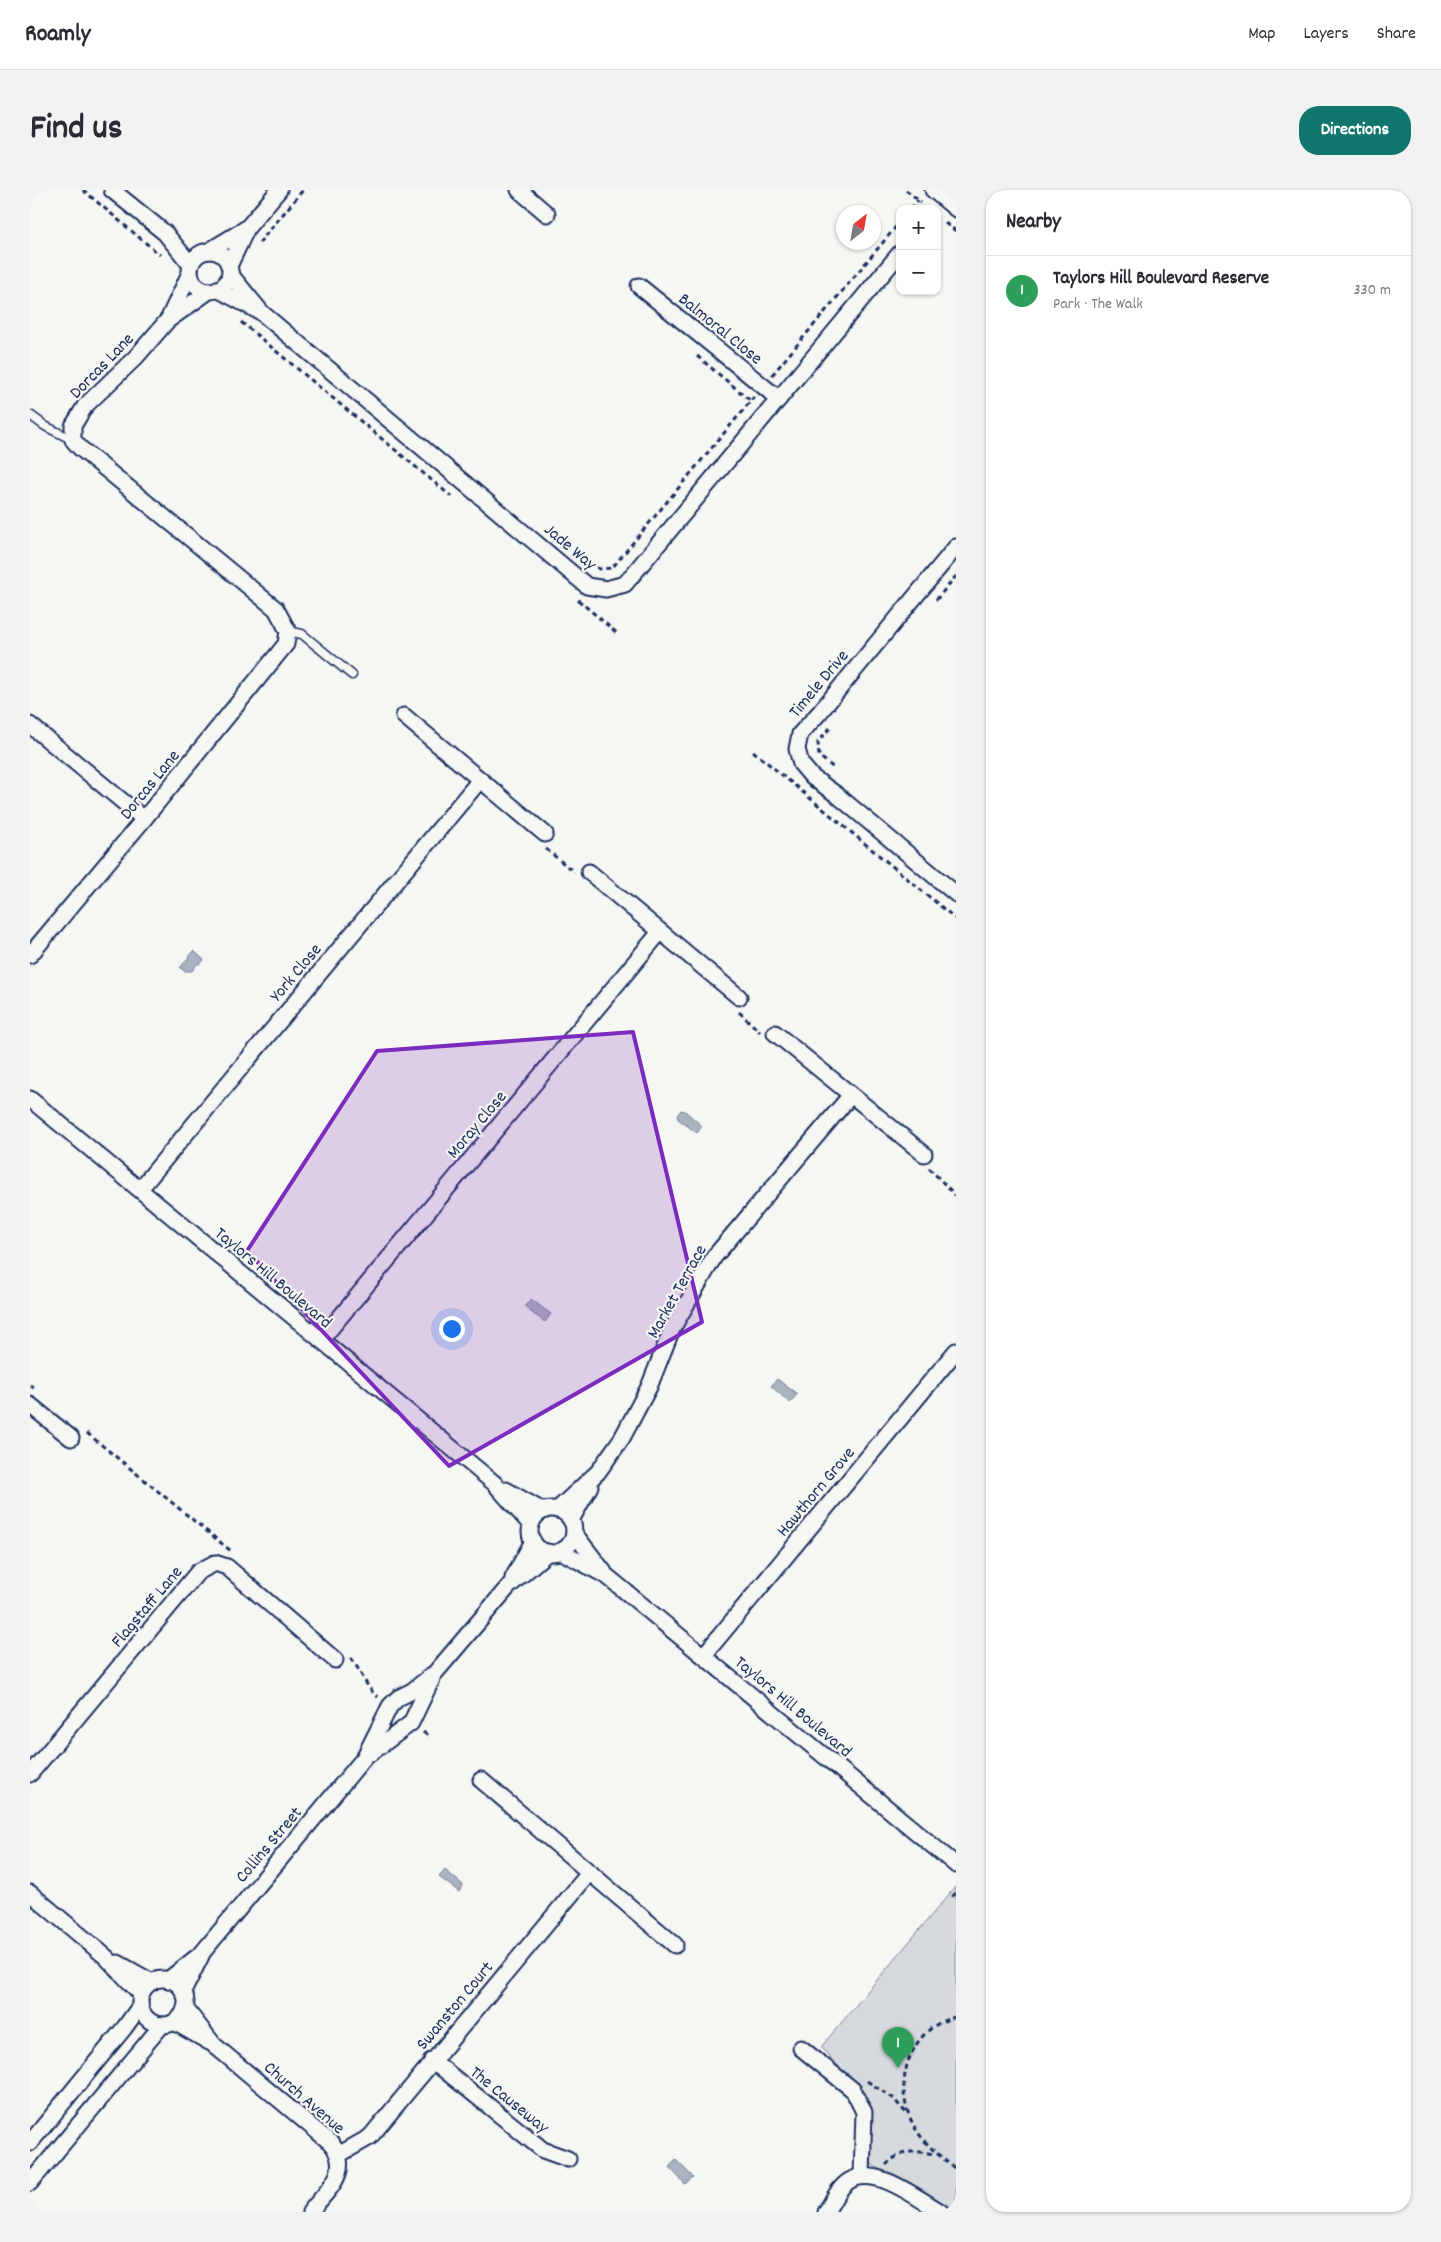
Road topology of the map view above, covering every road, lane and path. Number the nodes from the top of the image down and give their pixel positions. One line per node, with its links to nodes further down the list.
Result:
1 (83, 190): 17 (path)
2 (112, 190): 14 (street)
3 (279, 190): 13 (street)
4 (303, 190): 15 (path)
5 (519, 190): 11 (street)
6 (906, 190): 7 (path)
7 (918, 200): 8 (path); 9 (path)
8 (934, 201): 10 (street)
9 (914, 205)
10 (956, 209)
11 (547, 214)
12 (896, 227): 26 (path)
13 (247, 228): 16 (street); 20 (street)
14 (165, 233): 16 (street); 19 (street)
15 (253, 250)
16 (207, 251): 19 (street); 20 (street)
17 (165, 258)
18 (896, 258): 27 (street, Jade Way)
19 (190, 269): 22 (street); 25 (street, Dorcas Lane)
20 (230, 270): 22 (street); 23 (street, Jade Way)
21 (640, 286): 26 (street, Balmoral Close)
22 (213, 290): 23 (street, Jade Way); 25 (street, Dorcas Lane)
23 (262, 312): 32 (street, Jade Way)
24 (239, 320): 30 (path)
25 (167, 321): 29 (street, Dorcas Lane)
26 (762, 386): 27 (street, Balmoral Close); 32 (path)
27 (779, 399): 32 (street, Jade Way)
28 (30, 415): 29 (lane)
29 (73, 440): 36 (street)
30 (458, 502)
31 (956, 547): 48 (street, Timele Drive)
32 (576, 576)
33 (956, 576): 35 (path)
34 (572, 596): 37 (path)
35 (931, 606)
36 (288, 631): 38 (lane); 45 (street, Dorcas Lane)
37 (618, 634)
38 (352, 675)
39 (404, 716): 44 (street)
40 (30, 725): 45 (street)
41 (831, 727): 43 (path)
42 (753, 751): 49 (path)
43 (835, 769)
44 (480, 780): 46 (street); 57 (street, York Close)
45 (144, 819): 51 (street, Dorcas Lane)
46 (545, 834): 47 (path)
47 (583, 873): 50 (street)
48 (956, 894)
49 (956, 919)
50 (660, 932): 52 (street); 59 (street, Moray Close)
51 (30, 955)
52 (739, 997)
53 (775, 1033): 54 (street)
54 (851, 1095): 56 (street); 63 (street, Market Terrace)
55 (30, 1099): 57 (street, Taylors Hill Boulevard)
56 (924, 1154): 58 (path)
57 (140, 1189): 59 (street, Taylors Hill Boulevard)
58 (956, 1196)
59 (321, 1340): 64 (street, Taylors Hill Boulevard)
60 (956, 1351): 72 (street, Hawthorn Grove)
61 (30, 1405): 62 (street)
62 (71, 1438)
63 (595, 1476): 65 (street, Market Terrace); 67 (street, Market Terrace)
64 (494, 1483): 65 (street, Taylors Hill Boulevard); 66 (street, Taylors Hill Boulevard)
65 (550, 1511): 66 (street); 67 (street)
66 (531, 1525): 68 (street)
67 (572, 1527): 69 (street); 70 (street, Taylors Hill Boulevard)
68 (532, 1541): 69 (street); 71 (street, Collins Street)
69 (554, 1552): 70 (street, Taylors Hill Boulevard); 71 (street, Collins Street)
70 (608, 1577): 72 (street, Taylors Hill Boulevard)
71 (509, 1586): 74 (street, Collins Street)
72 (704, 1656): 78 (street, Taylors Hill Boulevard)
73 (335, 1660): 76 (street, Flagstaff Lane)
74 (435, 1673): 75 (street, Collins Street); 75 (street, Collins Street)
75 (364, 1758): 84 (street, Collins Street)
76 (30, 1774)
77 (481, 1780): 79 (street)
78 (956, 1865)
79 (590, 1872): 83 (street); 94 (street, Swanston Court)
80 (956, 1892): 82 (path)
81 (30, 1893): 85 (street)
82 (956, 1899)
83 (675, 1944)
84 (202, 1953): 86 (street, Collins Street); 89 (street, Collins Street)
85 (106, 1956): 87 (street); 88 (street)
86 (168, 1980): 87 (street); 89 (street)
87 (152, 1982): 88 (street)
88 (140, 2000): 91 (street); 95 (street)
89 (184, 2000): 91 (street); 92 (street, Church Avenue)
90 (956, 2017): 97 (path)
91 (168, 2024): 92 (street, Church Avenue); 101 (street)
92 (214, 2045): 96 (street, Church Avenue)
93 (801, 2048): 100 (street)
94 (432, 2060): 96 (street, Swanston Court); 98 (street, The Causeway)
95 (30, 2143)
96 (340, 2154): 102 (street, Church Avenue)
97 (937, 2154): 99 (path); 100 (path)
98 (568, 2159)
99 (956, 2169)
100 (868, 2175): 103 (street); 104 (street)
101 (30, 2183)
102 (310, 2212)
103 (826, 2212)
104 (941, 2212)

